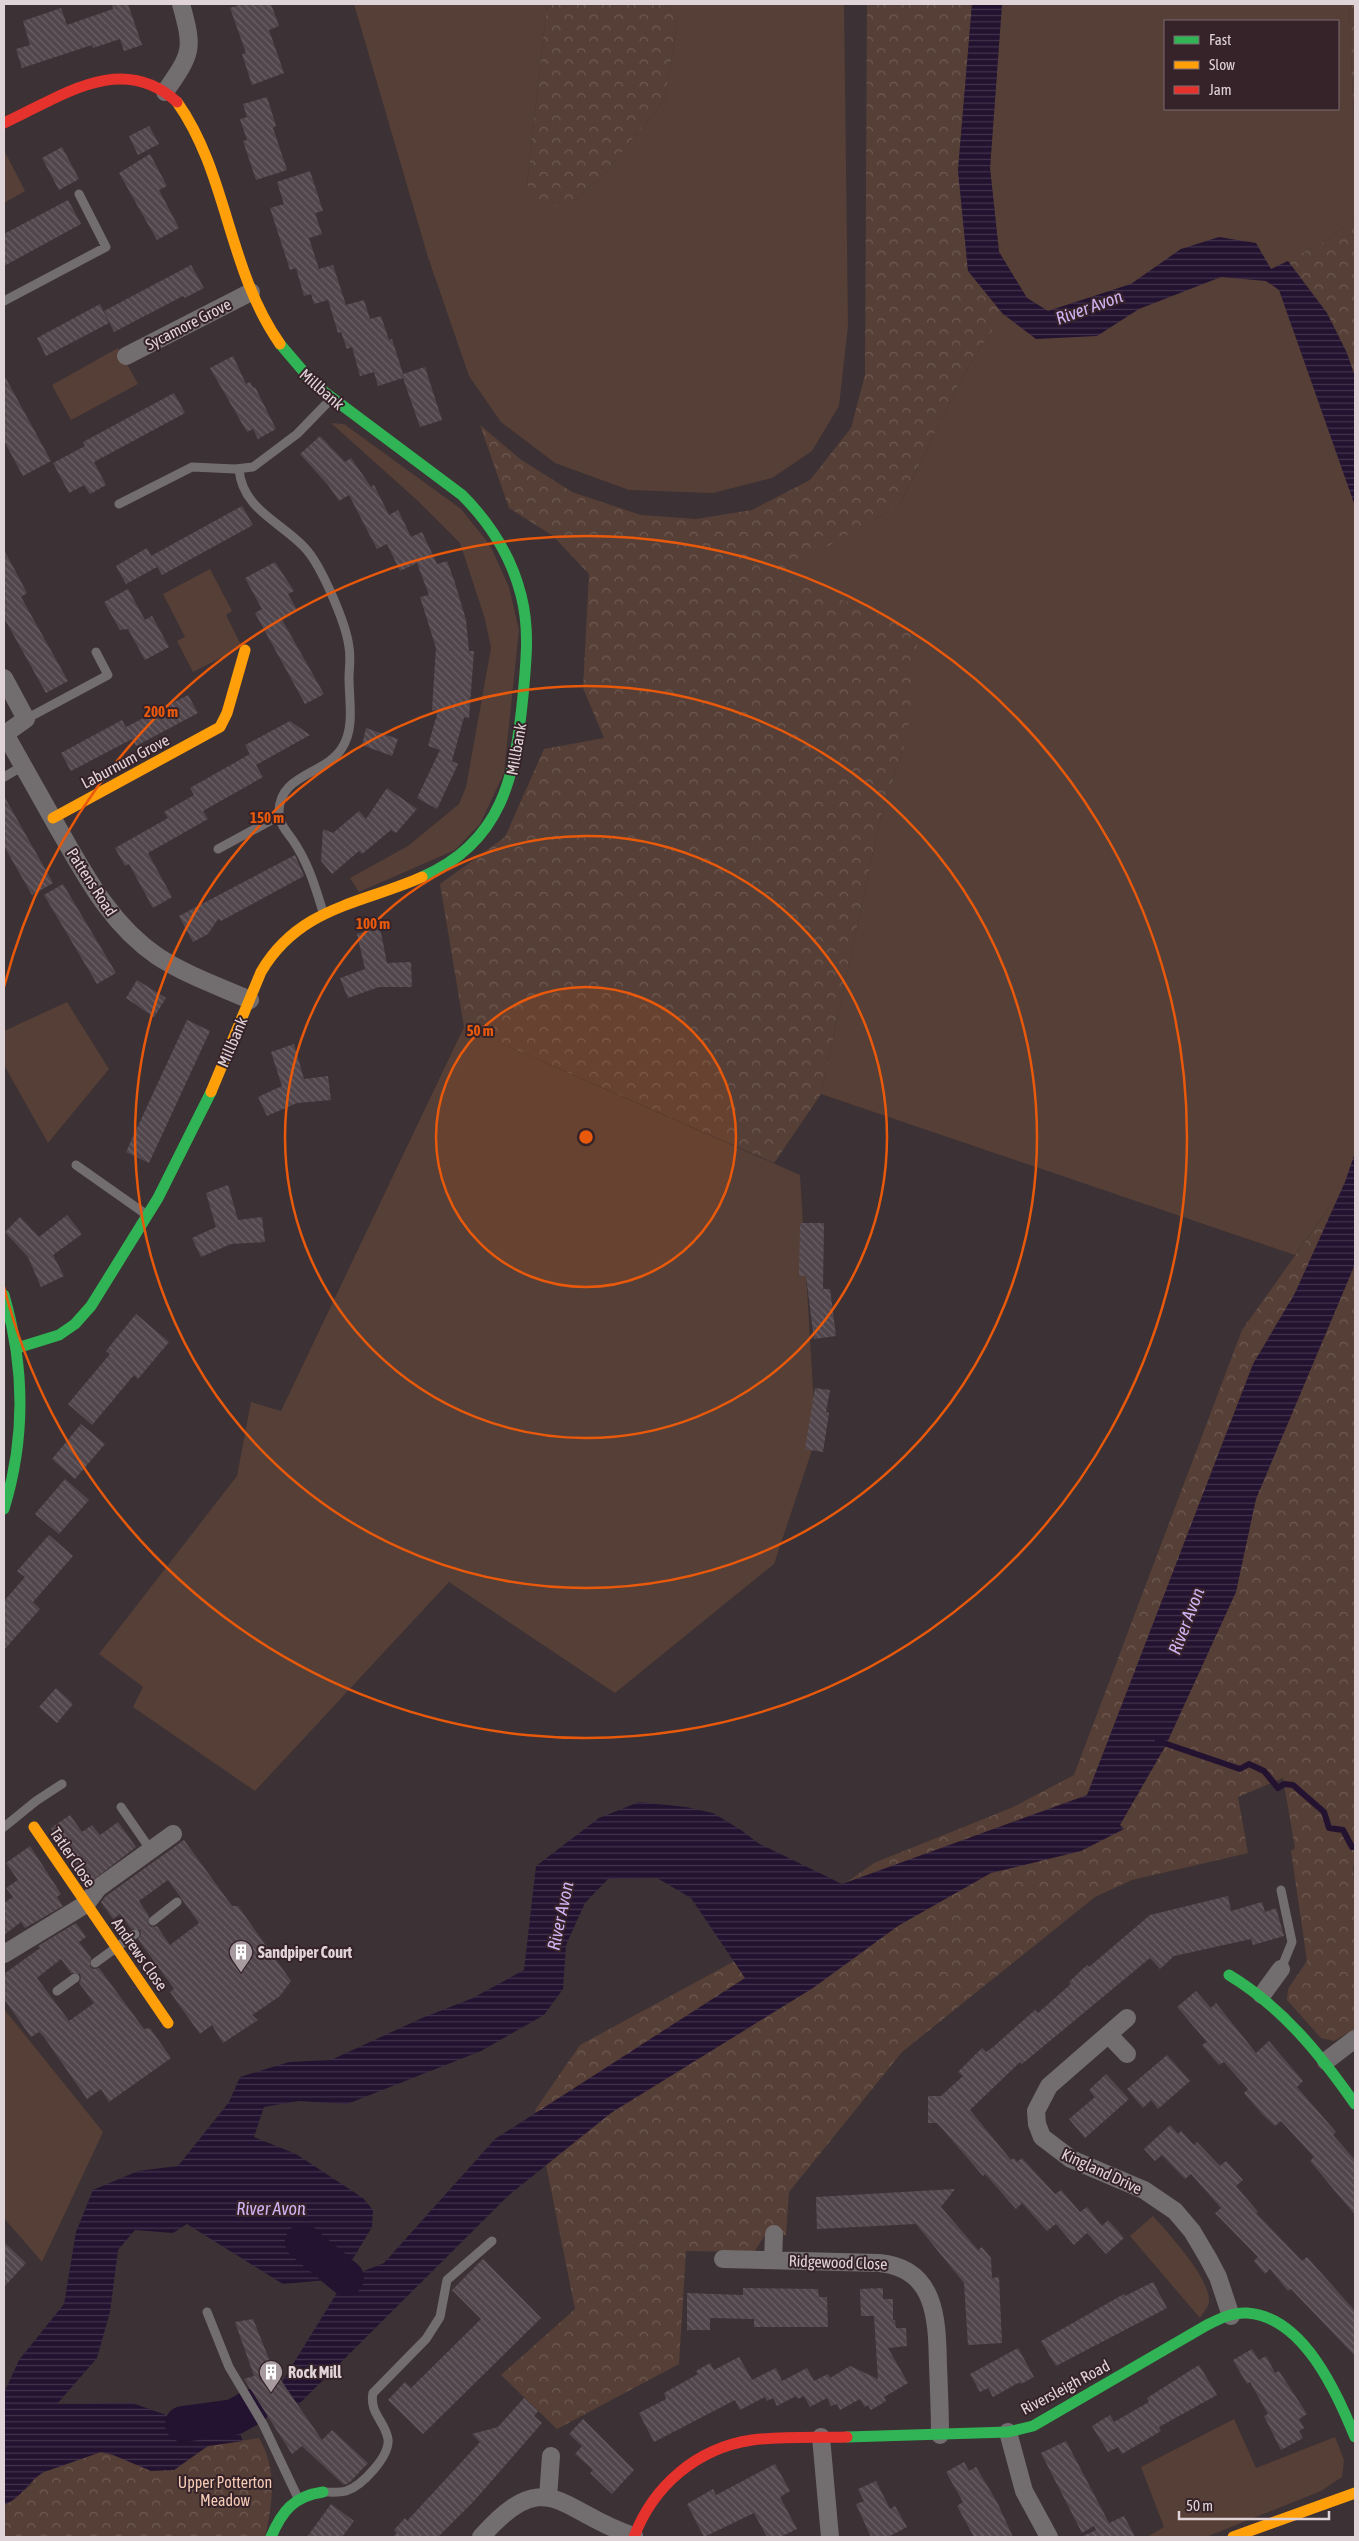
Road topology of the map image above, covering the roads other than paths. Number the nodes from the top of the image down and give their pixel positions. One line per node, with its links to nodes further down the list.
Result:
1 (181, 4): 2 (street)
2 (164, 92): 3 (street, Millbank); 5 (street, Millbank)
3 (4, 123)
4 (79, 194): 6 (lane)
5 (250, 292): 7 (street, Sycamore Grove); 8 (street, Millbank)
6 (4, 301)
7 (126, 356)
8 (331, 399): 9 (lane); 21 (street, Millbank)
9 (239, 469): 10 (lane); 18 (lane)
10 (119, 504)
11 (245, 650): 19 (street, Laburnum Grove)
12 (96, 652): 14 (lane)
13 (4, 678): 14 (street)
14 (26, 718): 15 (street, Pattens Road)
15 (4, 733): 16 (street, Pattens Road)
16 (23, 766): 17 (lane); 19 (street, Pattens Road)
17 (4, 777)
18 (279, 816): 20 (lane); 21 (lane)
19 (53, 818): 22 (street, Pattens Road)
20 (218, 849)
21 (323, 912): 22 (street, Millbank)
22 (250, 1000): 24 (street, Millbank)
23 (76, 1165): 24 (lane)
24 (147, 1215): 26 (street, Millbank)
25 (4, 1295): 26 (street)
26 (17, 1348): 27 (street)
27 (4, 1509)
28 (62, 1784): 30 (lane)
29 (121, 1807): 33 (lane)
30 (4, 1827)
31 (34, 1827): 36 (street, Tatler Close)
32 (173, 1834): 33 (street)
33 (150, 1849): 36 (street)
34 (1281, 1890): 42 (lane)
35 (177, 1902): 37 (lane)
36 (86, 1904): 39 (street, Andrews Close); 40 (street)
37 (153, 1921)
38 (135, 1934): 39 (lane)
39 (115, 1948): 41 (lane); 48 (street, Andrews Close)
40 (4, 1954)
41 (95, 1963)
42 (1281, 1969): 46 (street)
43 (1229, 1975): 46 (street)
44 (75, 1978): 45 (lane)
45 (57, 1991)
46 (1262, 1996): 52 (street)
47 (1127, 2018): 49 (street, Kingland Drive)
48 (168, 2023)
49 (1109, 2035): 51 (street); 59 (street, Kingland Drive)
50 (1355, 2039): 52 (street)
51 (1127, 2054)
52 (1326, 2061): 53 (street)
53 (1355, 2104)
54 (774, 2234): 57 (street, Ridgewood Close)
55 (492, 2241): 65 (lane)
56 (723, 2259): 57 (street, Ridgewood Close)
57 (774, 2260): 61 (street, Ridgewood Close)
58 (207, 2312): 68 (lane)
59 (1230, 2316): 60 (street, Riversleigh Road); 62 (street, Riversleigh Road)
60 (1008, 2432): 61 (street, Riversleigh Road); 74 (street)
61 (940, 2435): 63 (street, Riversleigh Road)
62 (1355, 2437)
63 (821, 2438): 70 (street, Riversleigh Road); 73 (street)
64 (551, 2456): 67 (street)
65 (323, 2492): 68 (street)
66 (1355, 2493): 69 (street)
67 (548, 2497): 70 (street); 72 (street)
68 (298, 2498): 71 (street)
69 (1265, 2531): 75 (street)
70 (634, 2536)
71 (271, 2537)
72 (480, 2537)
73 (830, 2537)
74 (1049, 2537)
75 (1233, 2537)

